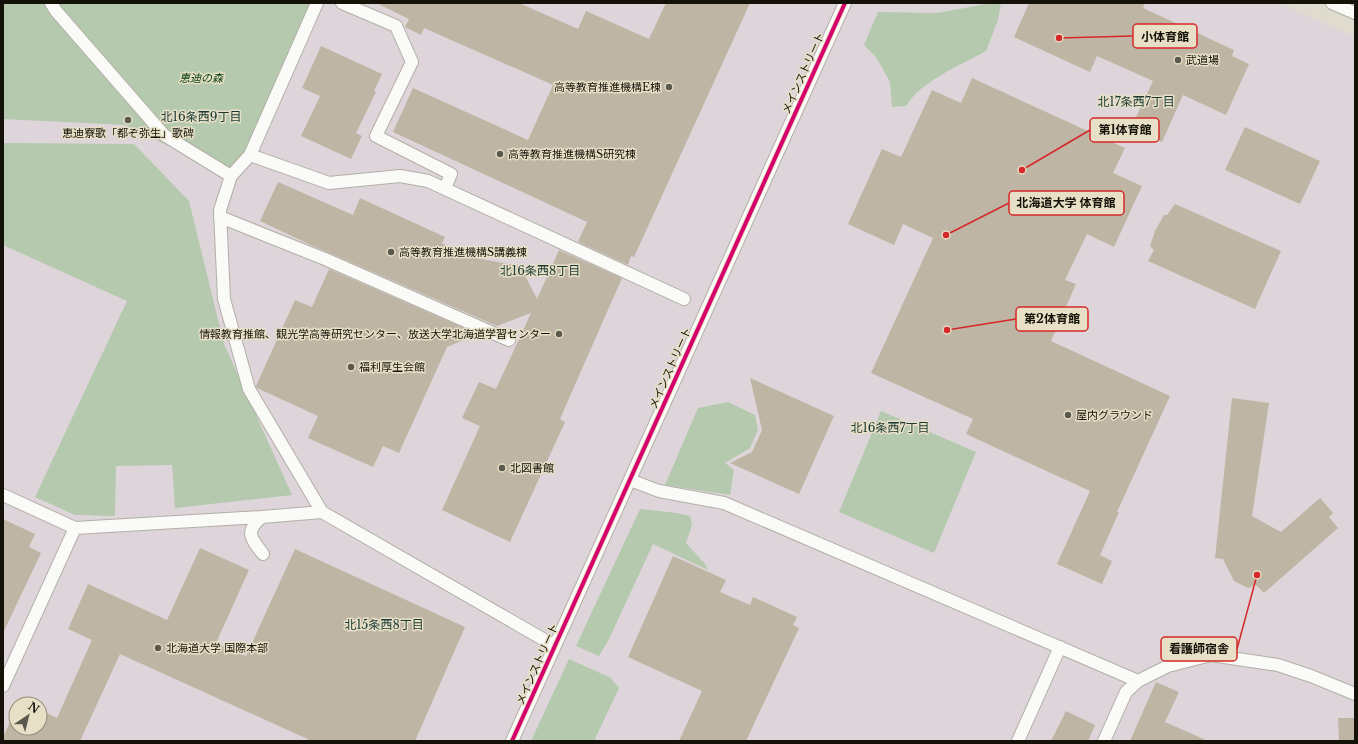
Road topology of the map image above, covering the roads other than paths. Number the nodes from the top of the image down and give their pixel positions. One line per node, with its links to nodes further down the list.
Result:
1 (51, 3): 8 (lane)
2 (317, 3): 7 (lane)
3 (342, 3): 9 (lane)
4 (845, 3): 13 (lane, メインストリート)
5 (1332, 3): 6 (lane)
6 (1355, 13)
7 (250, 155): 8 (lane); 9 (lane)
8 (231, 176): 10 (lane)
9 (445, 188): 11 (lane)
10 (220, 218): 12 (lane); 15 (lane)
11 (684, 299)
12 (509, 340)
13 (630, 480): 19 (lane, メインストリート); 20 (lane)
14 (3, 495): 17 (lane)
15 (322, 512): 16 (lane); 19 (lane)
16 (262, 517): 17 (lane); 18 (lane)
17 (75, 528): 22 (lane)
18 (263, 554)
19 (555, 646): 24 (lane, メインストリート)
20 (1060, 648): 21 (lane); 25 (lane)
21 (1138, 681): 23 (lane); 26 (lane)
22 (3, 686)
23 (1355, 694)
24 (512, 741)
25 (1018, 741)
26 (1104, 741)

